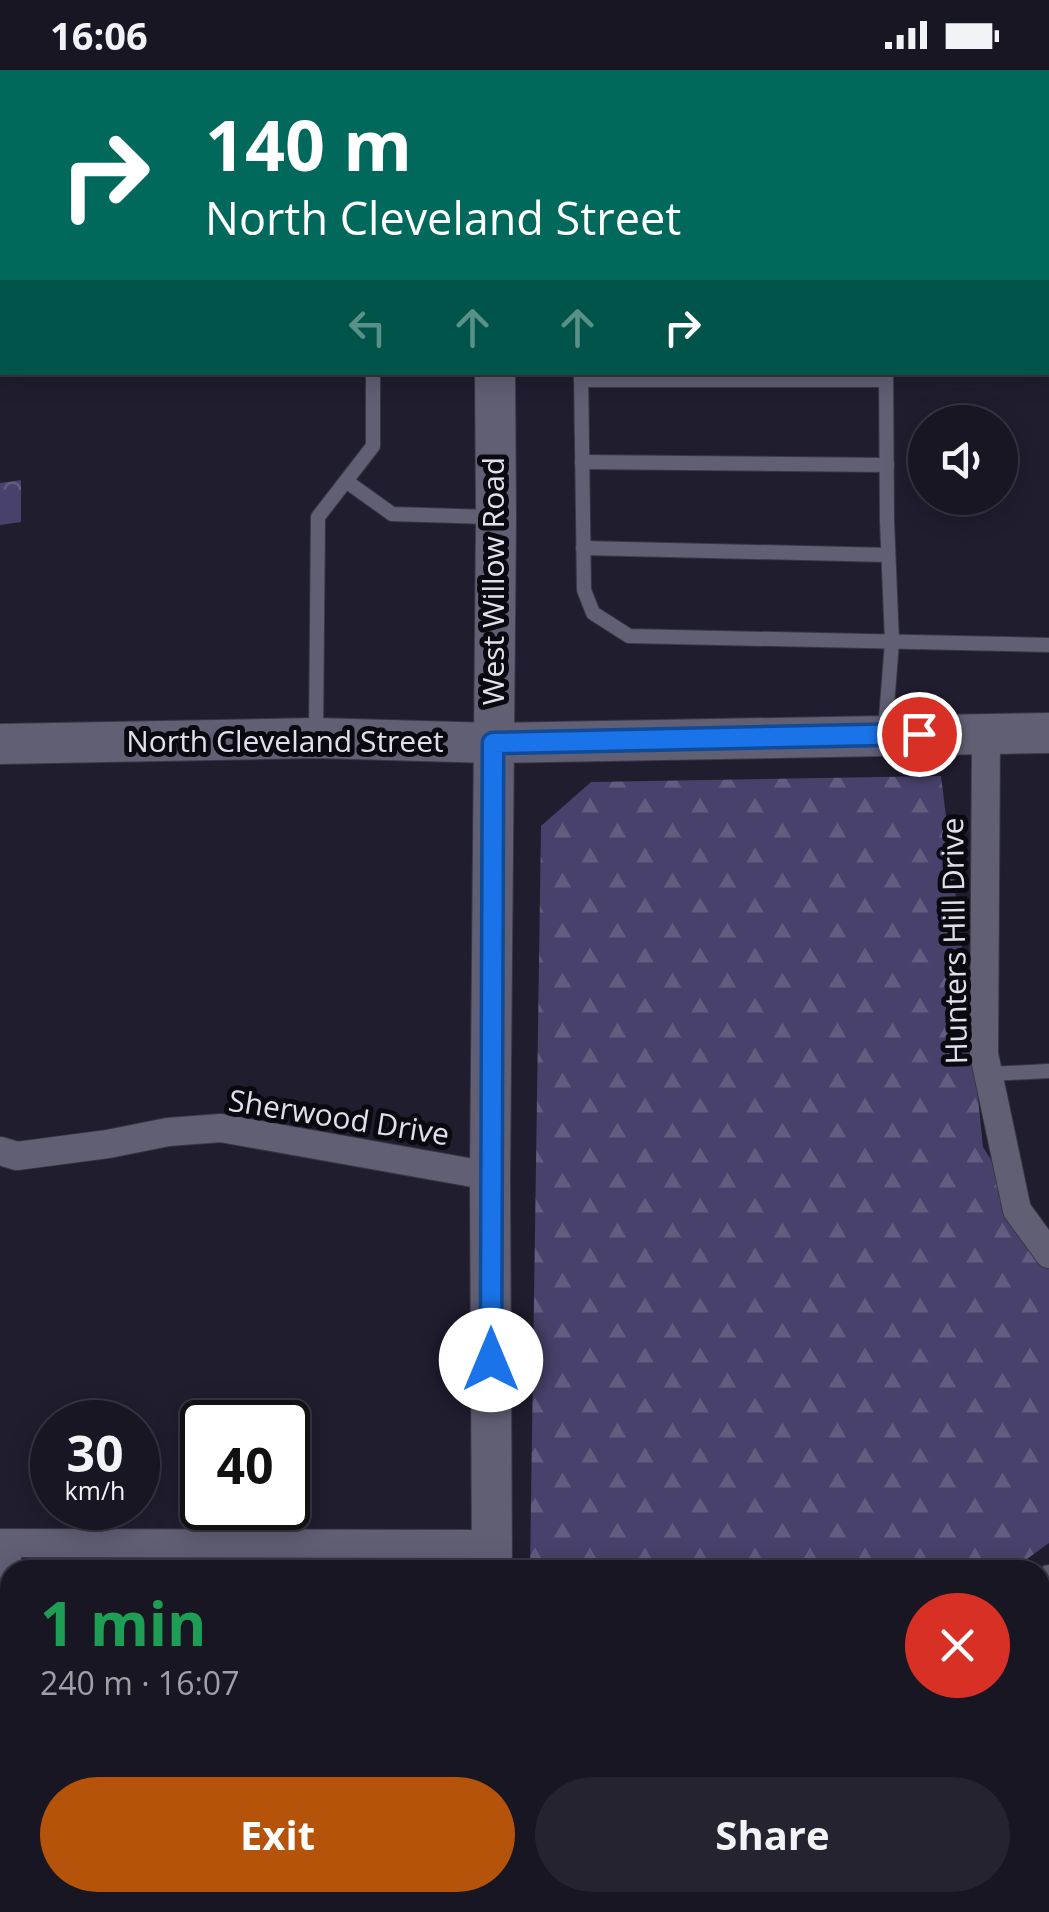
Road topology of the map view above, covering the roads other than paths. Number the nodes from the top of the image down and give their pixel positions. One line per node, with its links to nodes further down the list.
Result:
1 (372, 375): 7 (lane)
2 (495, 375): 8 (street, West Willow Road)
3 (581, 376): 4 (lane); 5 (lane)
4 (886, 376): 6 (lane)
5 (582, 462): 6 (lane); 9 (lane)
6 (886, 464): 10 (lane)
7 (346, 481): 8 (lane); 16 (lane)
8 (496, 517): 17 (street, West Willow Road)
9 (583, 548): 10 (lane); 11 (lane)
10 (888, 555): 11 (lane)
11 (892, 642): 12 (lane); 15 (lane)
12 (1049, 646)
13 (986, 734): 14 (street, North Cleveland Street); 15 (street, North Cleveland Street); 20 (street, Hunters Hill Drive)
14 (1049, 734)
15 (885, 735): 17 (street, North Cleveland Street)
16 (316, 738): 17 (street, North Cleveland Street); 18 (street, North Cleveland Street)
17 (493, 743): 22 (street, West Willow Road)
18 (0, 744)
19 (1049, 1071): 20 (lane)
20 (988, 1074): 23 (street, Hunters Hill Drive)
21 (0, 1151): 22 (street, Sherwood Drive)
22 (490, 1176): 25 (street, West Willow Road)
23 (1046, 1246)
24 (4, 1543): 25 (street)
25 (492, 1557)

